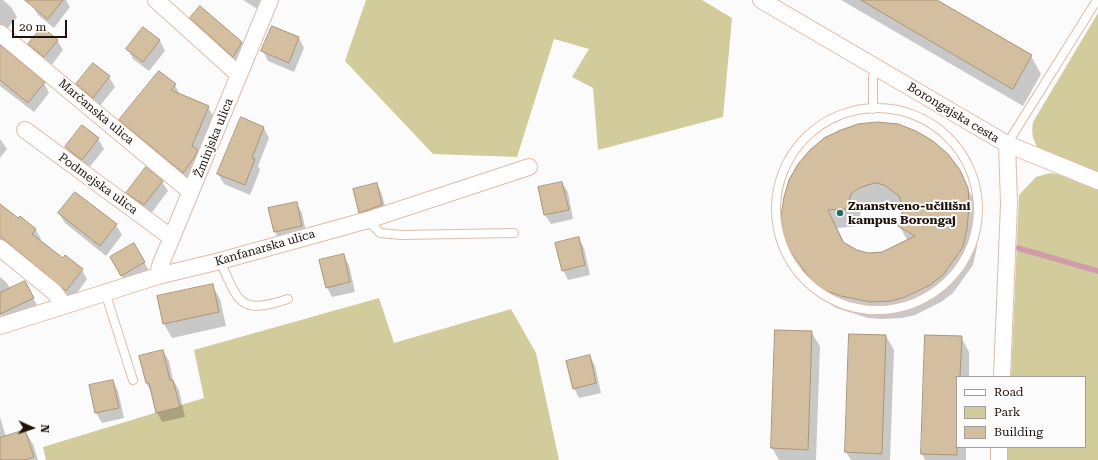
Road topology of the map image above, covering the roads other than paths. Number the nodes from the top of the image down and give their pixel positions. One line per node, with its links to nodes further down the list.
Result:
1 (156, 0): 7 (street)
2 (270, 0): 7 (street, Žminjska ulica)
3 (761, 0): 6 (street, Borongajska cesta)
4 (1097, 0): 10 (lane)
5 (0, 33): 13 (street, Marčanska ulica)
6 (876, 68): 8 (lane); 10 (street, Borongajska cesta)
7 (239, 75): 13 (street, Žminjska ulica)
8 (873, 109): 8 (lane)
9 (25, 130): 16 (street, Podmejska ulica)
10 (1007, 144): 12 (street); 24 (street, Borongajska cesta)
11 (529, 167): 14 (street, Kanfanarska ulica)
12 (1098, 181)
13 (191, 192): 16 (street, Žminjska ulica)
14 (368, 220): 15 (lane); 18 (street, Kanfanarska ulica)
15 (514, 233)
16 (172, 238): 19 (street, Žminjska ulica)
17 (0, 248): 22 (street)
18 (220, 261): 19 (street, Kanfanarska ulica); 21 (lane)
19 (158, 276): 20 (street, Kanfanarska ulica)
20 (105, 292): 22 (street, Kanfanarska ulica); 25 (lane)
21 (288, 299)
22 (64, 304): 23 (street, Kanfanarska ulica)
23 (0, 326)
24 (1002, 376)
25 (134, 380)
26 (999, 448): 27 (street)
27 (999, 460)

